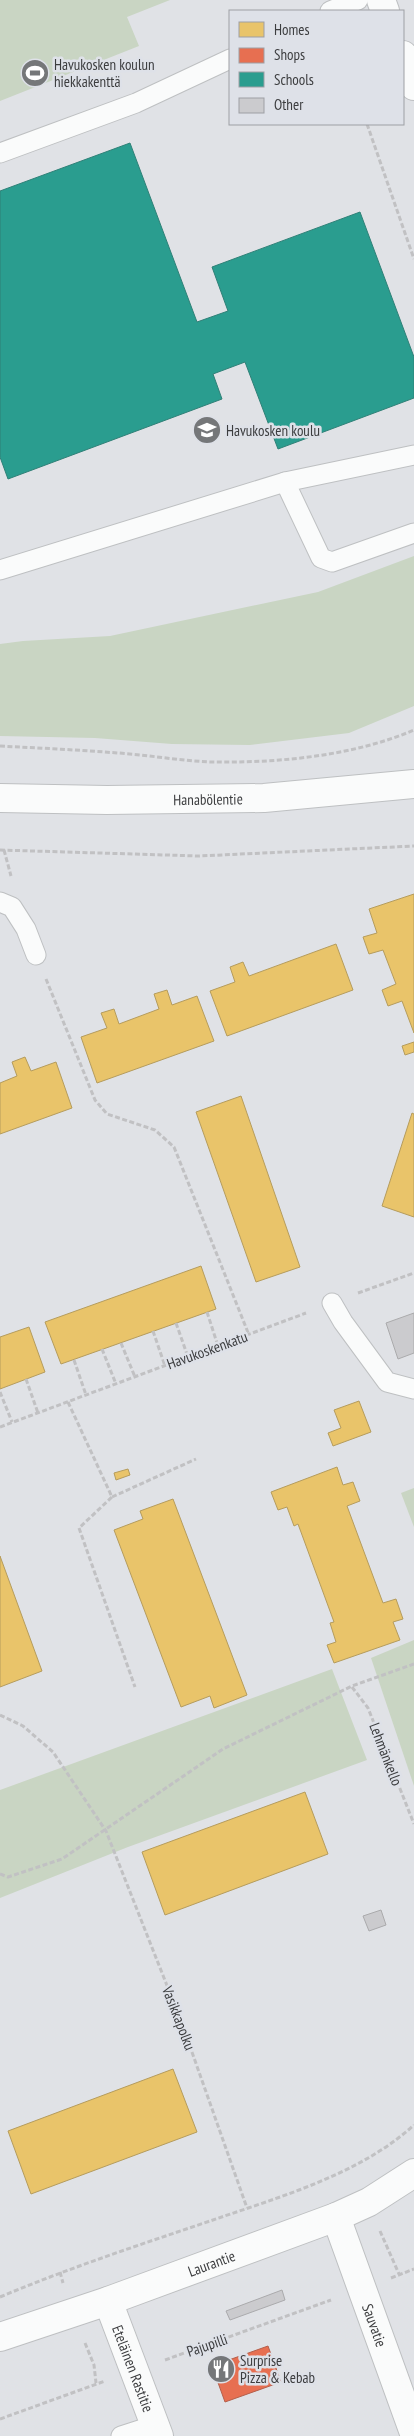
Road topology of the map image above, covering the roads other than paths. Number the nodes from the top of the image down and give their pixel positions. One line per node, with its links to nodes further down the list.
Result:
1 (358, 0): 2 (lane)
2 (333, 10)
3 (404, 58): 5 (street)
4 (229, 59): 6 (lane)
5 (414, 86)
6 (0, 153)
7 (414, 455): 8 (lane)
8 (285, 482): 9 (lane); 10 (lane)
9 (414, 533)
10 (0, 570)
11 (414, 784): 12 (street, Hanabölentie)
12 (0, 798)
13 (0, 902): 14 (lane)
14 (36, 955)
15 (332, 1303): 16 (lane)
16 (414, 1389)
17 (414, 2174): 18 (street, Laurantie)
18 (336, 2217): 19 (street, Laurantie); 22 (street, Sauvatie)
19 (108, 2301): 20 (street, Laurantie); 21 (street, Eteläinen Rastitie)
20 (0, 2337)
21 (157, 2430): 23 (lane)
22 (414, 2434)
23 (121, 2436)

